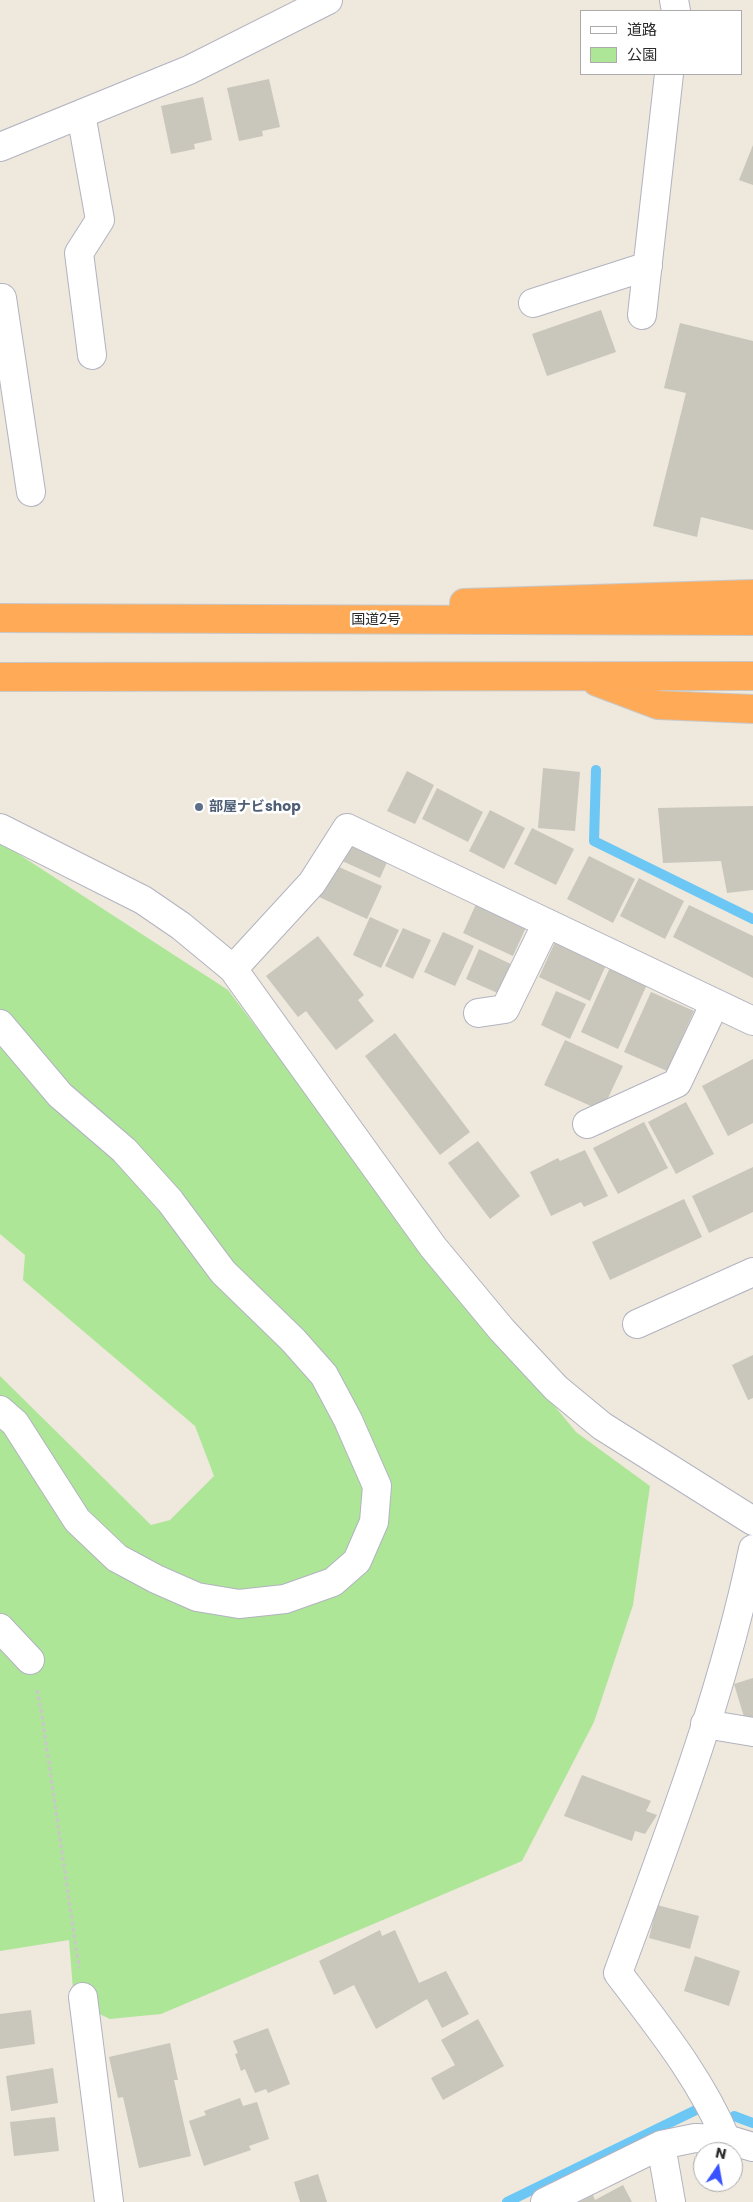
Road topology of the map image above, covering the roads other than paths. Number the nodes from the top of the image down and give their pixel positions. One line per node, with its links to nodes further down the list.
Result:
1 (328, 0): 3 (street)
2 (669, 75): 5 (street)
3 (81, 114): 4 (street); 9 (street)
4 (0, 146)
5 (648, 266): 7 (street); 8 (street)
6 (0, 298): 10 (street)
7 (533, 303)
8 (642, 315)
9 (92, 354)
10 (31, 492)
11 (753, 594): 13 (highway)
12 (0, 618): 13 (highway, 国道2号)
13 (195, 620): 14 (highway, 国道2号)
14 (753, 621)
15 (581, 676): 16 (highway); 17 (highway); 18 (highway)
16 (753, 676)
17 (0, 677)
18 (753, 709)
19 (0, 828): 21 (street)
20 (547, 923): 21 (street); 22 (street); 23 (street)
21 (233, 969): 30 (street)
22 (715, 1003): 24 (street); 26 (street)
23 (478, 1013)
24 (753, 1021)
25 (0, 1024): 29 (street)
26 (587, 1124)
27 (753, 1272): 28 (street)
28 (637, 1324)
29 (0, 1410)
30 (753, 1521)
31 (753, 1549): 34 (street)
32 (0, 1628): 33 (street)
33 (30, 1660)
34 (705, 1724): 35 (street); 37 (street)
35 (753, 1732)
36 (83, 1997): 40 (street)
37 (726, 2139): 38 (street); 39 (street)
38 (661, 2145): 41 (street); 42 (street)
39 (753, 2147)
40 (109, 2202)
41 (545, 2202)
42 (671, 2202)

